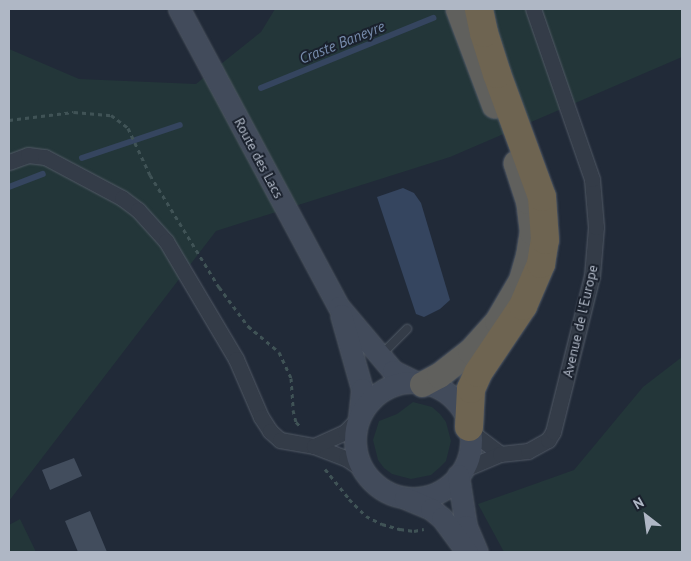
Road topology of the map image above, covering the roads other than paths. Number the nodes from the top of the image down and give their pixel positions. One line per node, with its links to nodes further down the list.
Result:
1 (179, 9): 6 (main road, Route des Lacs)
2 (458, 9): 9 (highway)
3 (479, 9): 11 (highway)
4 (533, 9): 13 (street, Avenue de l'Europe)
5 (9, 162): 12 (street)
6 (339, 308): 8 (main road, Route des Lacs); 10 (main road, Route des Lacs)
7 (407, 329): 8 (lane)
8 (379, 356): 9 (main road, Route des Lacs)
9 (419, 383): 10 (main road); 11 (main road)
10 (359, 418): 12 (street); 14 (main road)
11 (469, 429): 13 (street); 15 (main road)
12 (308, 446): 14 (street)
13 (500, 454): 15 (street, Avenue de l'Europe)
14 (362, 469): 16 (main road)
15 (460, 473): 16 (main road); 18 (main road)
16 (402, 498): 17 (main road)
17 (467, 552)
18 (477, 552)

